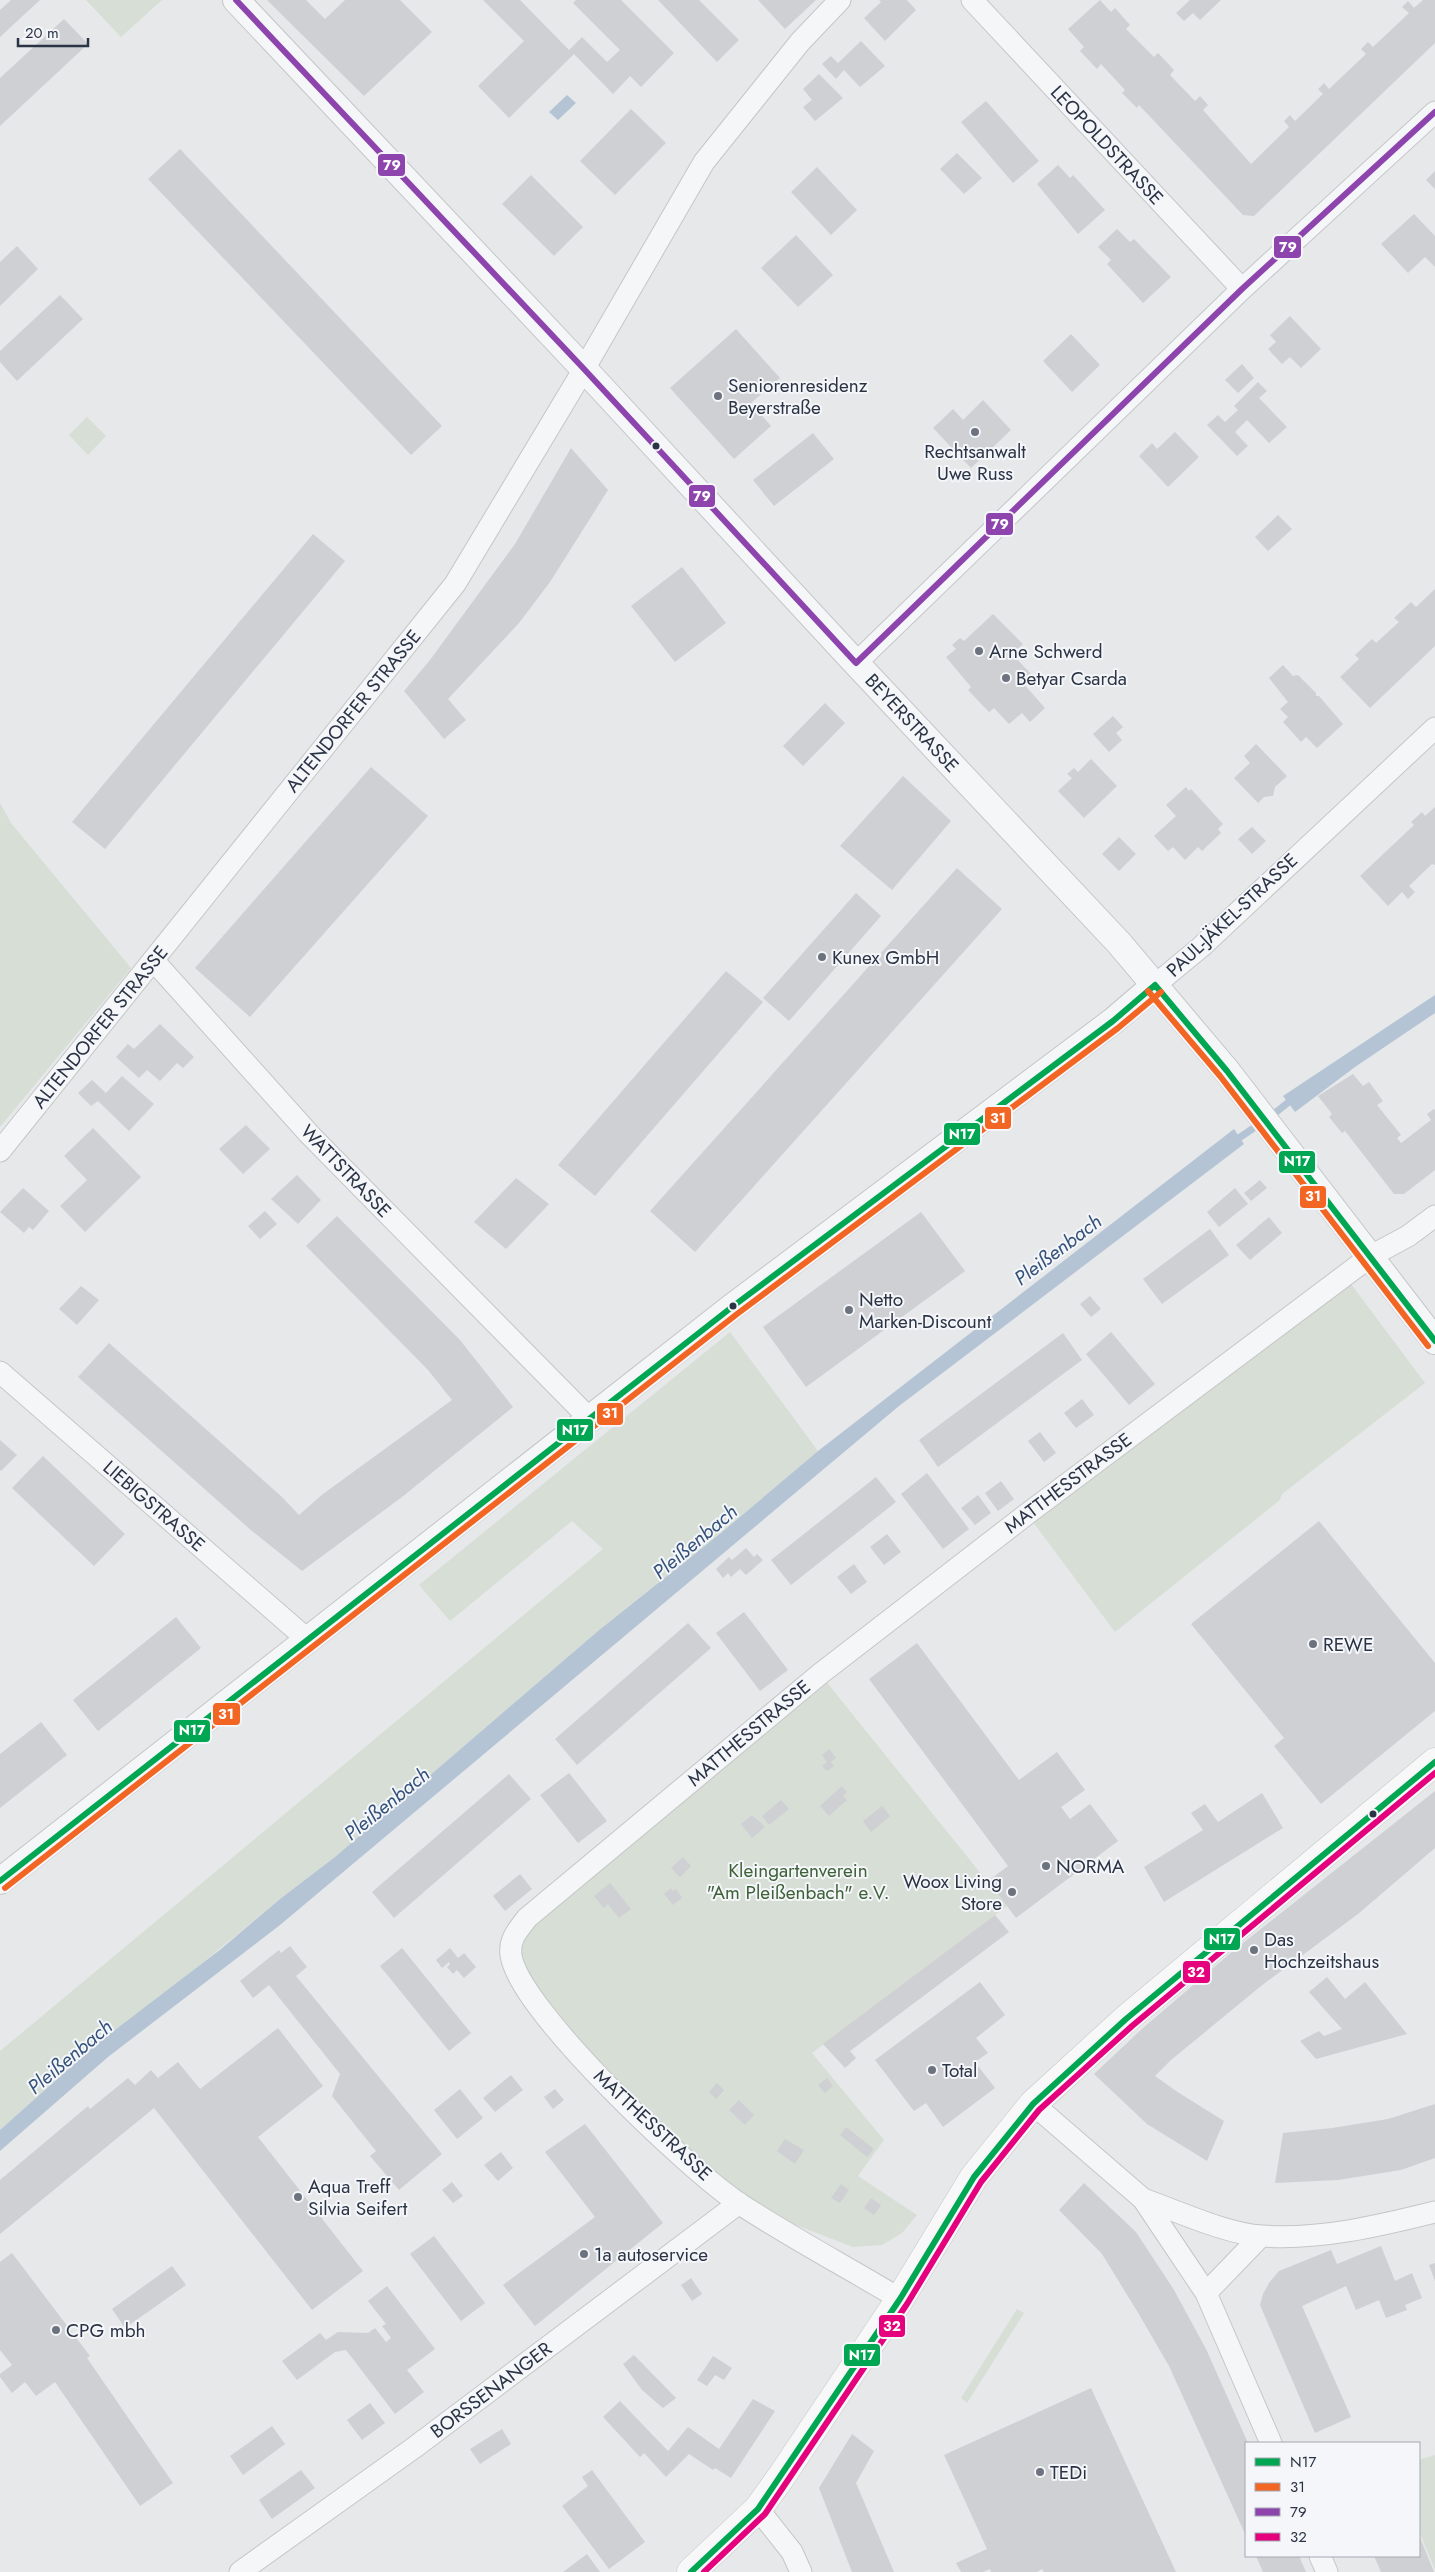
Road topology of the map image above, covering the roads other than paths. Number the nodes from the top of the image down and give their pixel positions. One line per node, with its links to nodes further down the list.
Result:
1 (236, 0): 6 (street, BEYERSTRASSE)
2 (840, 0): 6 (street, ALTENDORFER STRASSE)
3 (972, 0): 5 (street, LEOPOLDSTRASSE)
4 (1435, 112): 5 (street)
5 (1242, 290): 7 (street)
6 (584, 369): 7 (street, BEYERSTRASSE); 9 (street, ALTENDORFER STRASSE)
7 (856, 663): 10 (street, BEYERSTRASSE)
8 (1433, 732): 10 (street, PAUL-JÄKEL-STRASSE)
9 (153, 960): 11 (street, ALTENDORFER STRASSE); 16 (street, WATTSTRASSE)
10 (1155, 985): 13 (street, BEYERSTRASSE); 16 (street, PAUL-JÄKEL-STRASSE)
11 (0, 1151)
12 (1435, 1216): 13 (street, MATTHESSTRASSE)
13 (1371, 1256): 14 (street, BEYERSTRASSE); 22 (street, MATTHESSTRASSE)
14 (1435, 1341)
15 (0, 1372): 17 (street, LIEBIGSTRASSE)
16 (589, 1418): 17 (street, PAUL-JÄKEL-STRASSE)
17 (308, 1640): 19 (street, PAUL-JÄKEL-STRASSE)
18 (1435, 1762): 20 (main road)
19 (0, 1881)
20 (1033, 2104): 21 (street); 26 (main road)
21 (1143, 2199): 24 (street); 25 (street)
22 (739, 2203): 26 (street, MATTHESSTRASSE); 30 (street, BORSSENANGER)
23 (1435, 2212): 24 (street)
24 (1261, 2236): 25 (street)
25 (1206, 2292): 27 (street)
26 (900, 2299): 28 (main road)
27 (1271, 2442)
28 (758, 2509): 31 (main road); 32 (street)
29 (1320, 2557): 33 (street)
30 (240, 2572)
31 (691, 2572)
32 (801, 2572)
33 (1327, 2572)

